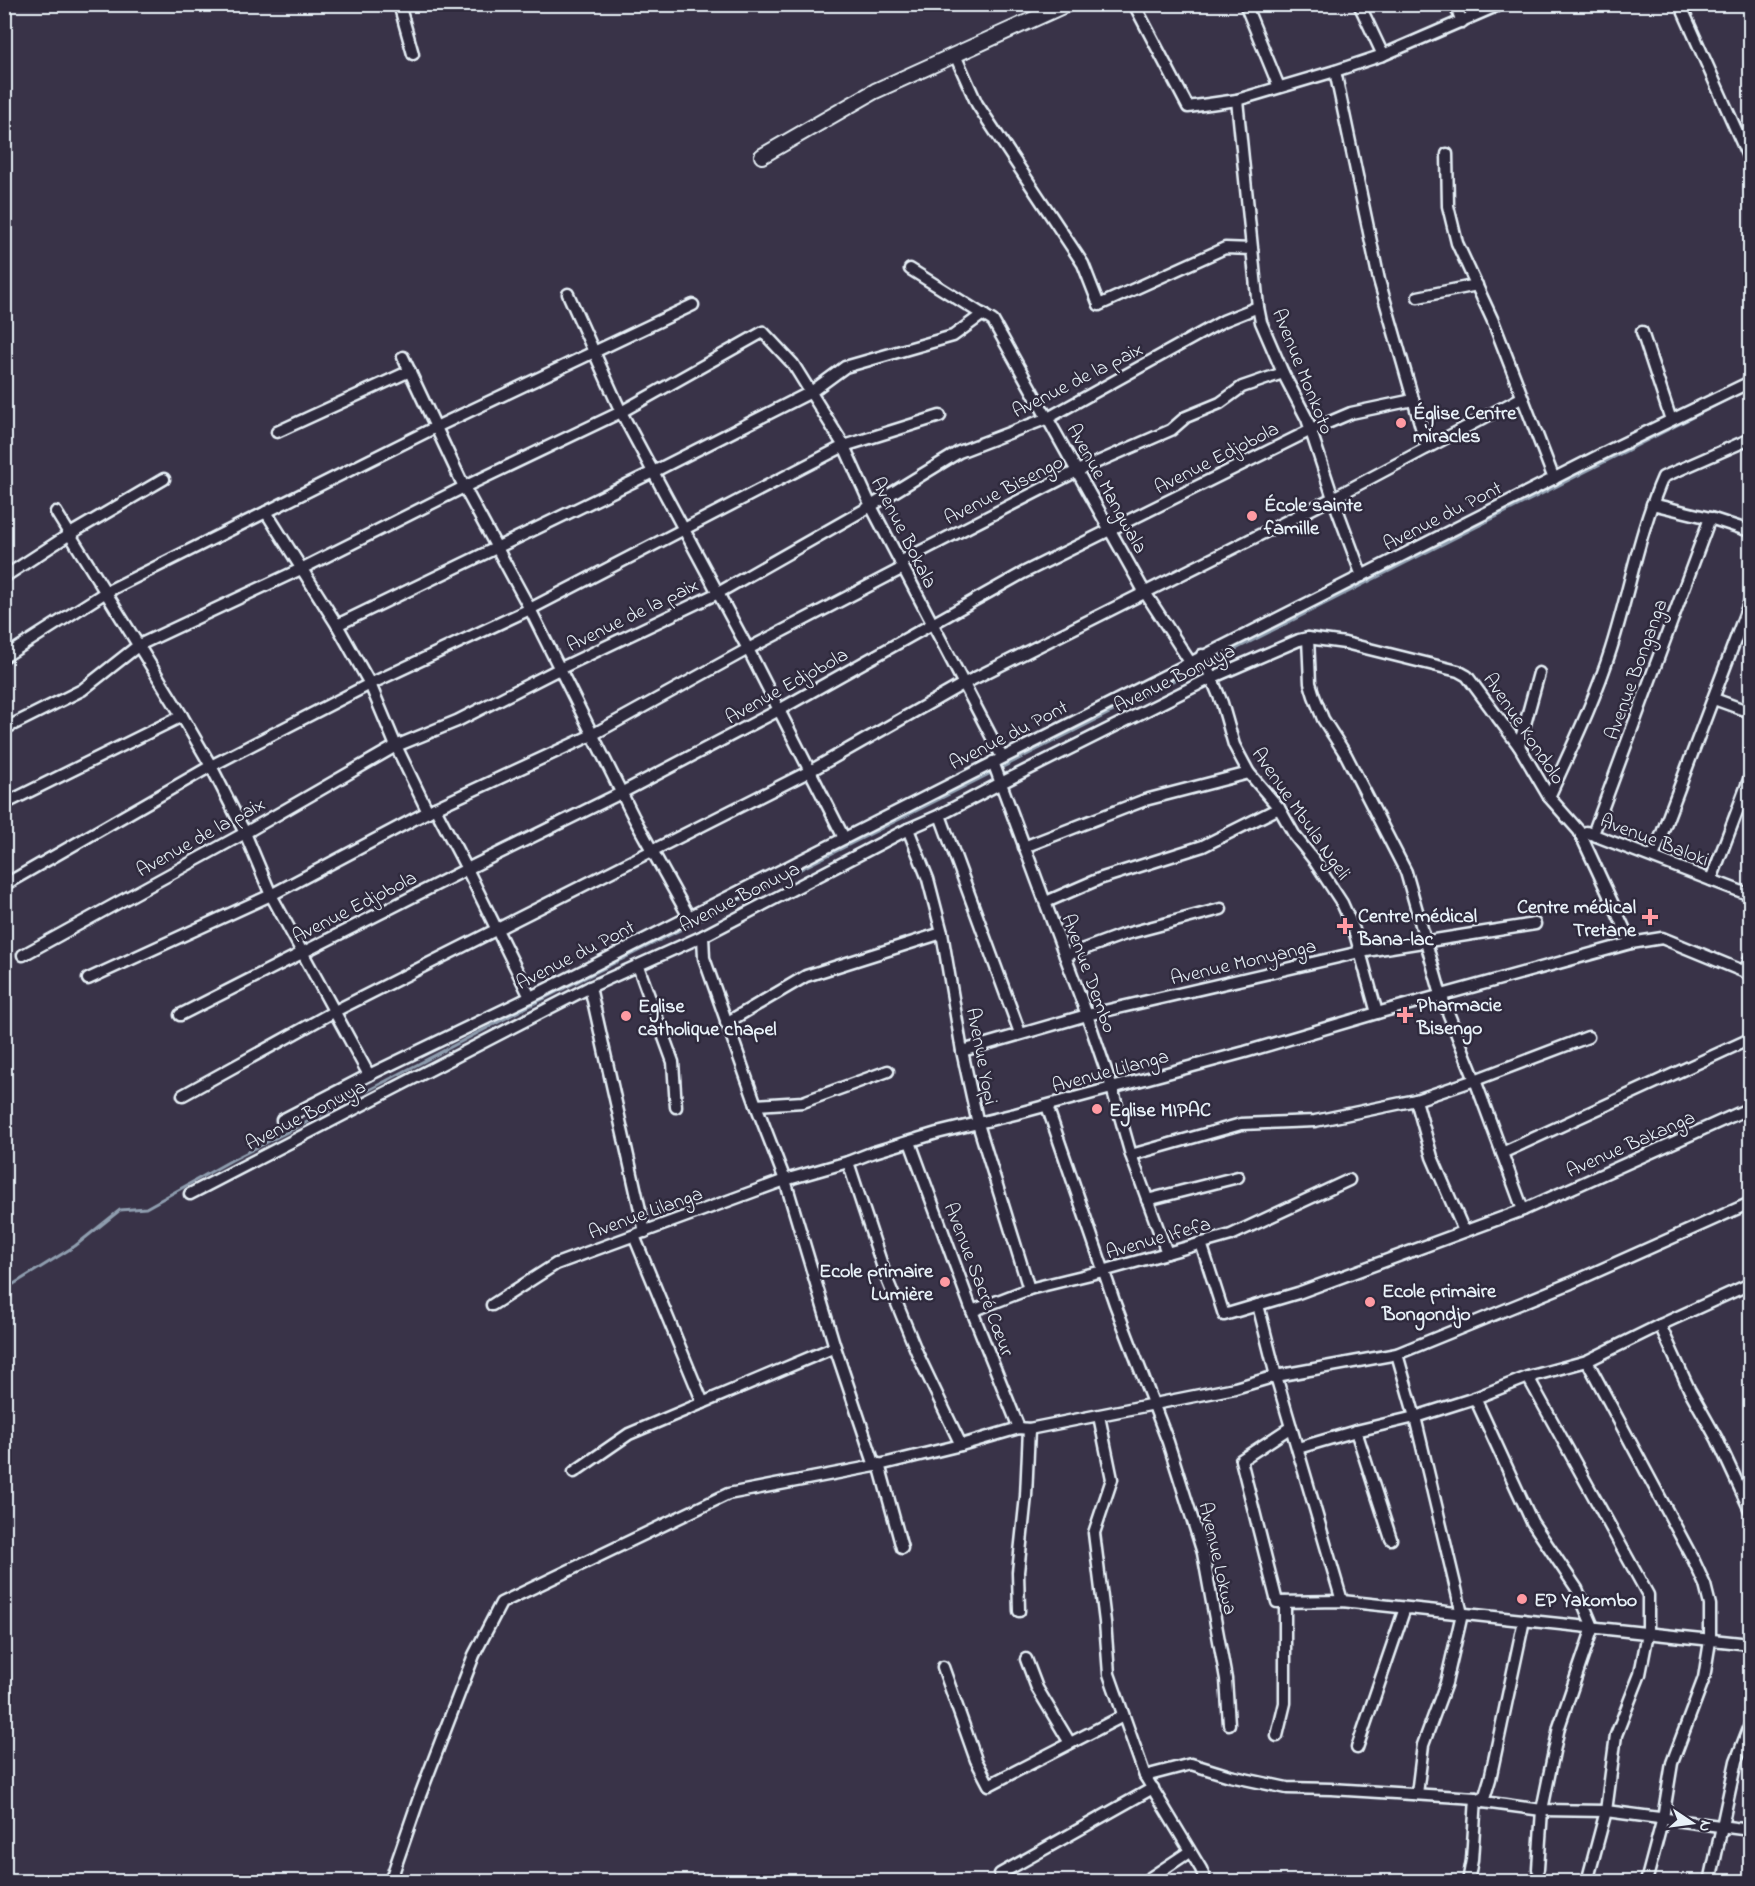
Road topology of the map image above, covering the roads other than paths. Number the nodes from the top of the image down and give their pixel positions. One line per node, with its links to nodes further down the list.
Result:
1 (1068, 4): 11 (street)
2 (1134, 4): 15 (street)
3 (1245, 4): 14 (street)
4 (1359, 4): 12 (street)
5 (1455, 4): 9 (street)
6 (1501, 4): 9 (street)
7 (1680, 4): 18 (street)
8 (400, 5): 10 (street)
9 (1462, 22): 12 (street)
10 (413, 54)
11 (955, 55): 17 (street); 19 (street)
12 (1383, 55): 13 (street)
13 (1335, 71): 14 (street); 35 (street)
14 (1279, 87): 15 (street)
15 (1237, 100): 19 (street, Avenue Monkoto)
16 (1447, 154): 21 (street)
17 (762, 156)
18 (1750, 161)
19 (1252, 249): 25 (street, Avenue Monkoto)
20 (910, 269): 26 (street, Avenue Mangwala)
21 (1477, 285): 23 (street); 34 (street)
22 (568, 294): 28 (street)
23 (1418, 297)
24 (693, 304): 28 (street)
25 (1258, 307): 31 (street, Avenue Monkoto); 38 (street, Avenue de la paix)
26 (983, 314): 33 (street); 38 (street, Avenue Mangwala)
27 (1642, 332): 39 (street)
28 (593, 352): 36 (street); 40 (street)
29 (403, 357): 30 (street)
30 (410, 371): 40 (street); 42 (street)
31 (1283, 373): 41 (street, Avenue Monkoto); 46 (street, Avenue Bisengo)
32 (1750, 382): 39 (street, Avenue du Pont)
33 (811, 392): 36 (street, Avenue Bokala); 44 (street, Avenue Bokala); 47 (street)
34 (1521, 398): 45 (street); 49 (street)
35 (1413, 400): 41 (street, Avenue Edjobola); 45 (street)
36 (621, 412): 47 (street); 50 (street)
37 (940, 416): 44 (street)
38 (1048, 418): 46 (street, Avenue Mangwala); 53 (street, Avenue de la paix)
39 (1671, 420): 49 (street, Avenue du Pont)
40 (436, 427): 50 (street); 55 (street)
41 (1311, 430): 51 (street, Avenue Monkoto); 58 (street, Avenue Edjobola)
42 (277, 432)
43 (1750, 439): 52 (street)
44 (844, 446): 53 (street, Avenue Bokala); 57 (street)
45 (1427, 448): 51 (street)
46 (1077, 471): 58 (street, Avenue Mangwala); 62 (street, Avenue Bisengo)
47 (653, 472): 57 (street); 61 (street)
48 (164, 479): 60 (street)
49 (1554, 479): 64 (street, Avenue du Pont)
50 (464, 486): 61 (street); 63 (street)
51 (1333, 498): 64 (street, Avenue Monkoto); 66 (street)
52 (1652, 504): 56 (street); 97 (street)
53 (871, 506): 62 (street, Avenue Bokala); 68 (street, Avenue de la paix)
54 (56, 512): 60 (street)
55 (266, 512): 63 (street); 67 (street)
56 (1710, 518): 59 (street); 105 (street, Avenue Bonganga)
57 (684, 529): 68 (street); 70 (street)
58 (1112, 530): 66 (street, Avenue Mangwala); 72 (street, Avenue Edjobola)
59 (1750, 531)
60 (69, 534): 65 (street); 67 (street)
61 (497, 546): 70 (street); 71 (street)
62 (902, 565): 72 (street, Avenue Bokala); 75 (street, Avenue Bisengo)
63 (301, 569): 71 (street); 74 (street)
64 (1362, 576): 78 (street, Avenue du Pont)
65 (4, 577)
66 (1144, 591): 77 (street, Avenue Mangwala); 82 (street)
67 (106, 592): 74 (street); 76 (street)
68 (718, 592): 75 (street); 79 (street, Avenue de la paix)
69 (1750, 601): 83 (street)
70 (530, 609): 79 (street); 81 (street)
71 (337, 625): 81 (street)
72 (932, 625): 82 (street, Avenue Bokala); 84 (street, Avenue Edjobola)
73 (1308, 638): 78 (street, Avenue Bonuya); 90 (street, Avenue Kondolo); 122 (street)
74 (139, 645): 86 (street); 87 (street)
75 (748, 649): 84 (street); 88 (street, Avenue Bisengo)
76 (4, 657)
77 (1190, 662): 78 (street, Avenue du Pont); 92 (street, Avenue du Pont)
78 (1206, 665): 92 (street, Avenue Bonuya); 94 (street, Avenue Mbula Ngeli)
79 (559, 669): 88 (street); 89 (street, Avenue de la paix)
80 (1539, 673): 90 (street)
81 (370, 684): 89 (street); 91 (street)
82 (963, 684): 92 (street, Avenue Bokala); 93 (street)
83 (1714, 699): 85 (street); 109 (street)
84 (779, 710): 93 (street); 96 (street, Avenue Edjobola)
85 (1750, 712)
86 (182, 716): 91 (street); 98 (street)
87 (4, 729)
88 (592, 735): 96 (street); 100 (street, Avenue Bisengo)
89 (396, 746): 100 (street); 104 (street, Avenue de la paix)
90 (1519, 746): 97 (street, Avenue Kondolo)
91 (211, 766): 104 (street); 112 (street)
92 (998, 769): 101 (street, Avenue Bonuya); 106 (street, Avenue du Pont); 107 (street, Avenue Dembo)
93 (810, 771): 106 (street); 108 (street)
94 (1249, 773): 99 (street, Avenue Mbula Ngeli); 107 (street)
95 (1750, 777): 111 (street)
96 (621, 792): 108 (street); 110 (street, Avenue Edjobola)
97 (1549, 797): 103 (street, Avenue Kondolo)
98 (4, 804)
99 (1279, 808): 115 (street); 125 (street, Avenue Mbula Ngeli)
100 (432, 810): 110 (street); 113 (street, Avenue Bisengo)
101 (940, 815): 102 (street, Avenue Bonuya); 140 (street)
102 (908, 829): 120 (street, Avenue Yopi); 121 (street, Avenue Bonuya)
103 (1579, 831): 105 (street, Avenue Baloki); 123 (street, Avenue Kondolo)
104 (245, 832): 113 (street); 126 (street, Avenue de la paix)
105 (1593, 834): 109 (street, Avenue Baloki)
106 (844, 838): 117 (street, Avenue du Pont)
107 (1024, 847): 115 (street, Avenue Dembo)
108 (652, 852): 117 (street); 119 (street)
109 (1653, 857): 111 (street, Avenue Baloki)
110 (467, 869): 119 (street); 124 (street, Avenue Edjobola)
111 (1711, 880): 114 (street, Avenue Baloki)
112 (4, 885)
113 (271, 895): 124 (street); 131 (street, Avenue Bisengo)
114 (1750, 895)
115 (1046, 902): 127 (street, Avenue Dembo)
116 (1221, 909): 127 (street)
117 (689, 917): 134 (street, Avenue du Pont)
118 (1535, 924): 122 (street, Avenue Monyanga)
119 (497, 929): 134 (street); 135 (street)
120 (942, 933): 139 (street); 143 (street, Avenue Yopi)
121 (703, 936): 129 (street, Avenue Bonuya); 139 (street)
122 (1427, 942): 125 (street, Avenue Monyanga); 133 (street)
123 (1630, 944): 130 (street, Avenue Lilanga); 133 (street, Avenue Lilanga)
124 (304, 952): 135 (street); 137 (street, Avenue Edjobola)
125 (1360, 952): 136 (street, Avenue Mbula Ngeli); 138 (street, Avenue Monyanga)
126 (23, 955)
127 (1065, 956): 138 (street, Avenue Dembo)
128 (1750, 958): 130 (street)
129 (638, 966): 132 (street, Avenue Bonuya); 152 (street)
130 (1748, 973)
131 (88, 978)
132 (590, 987): 163 (street, Avenue Bonuya); 168 (street)
133 (1441, 995): 136 (street, Avenue Lilanga); 146 (street)
134 (530, 997): 145 (street, Avenue du Pont)
135 (335, 1011): 145 (street); 148 (street)
136 (1377, 1013): 147 (street, Avenue Lilanga)
137 (180, 1015)
138 (1087, 1015): 140 (street, Avenue Monyanga); 147 (street, Avenue Dembo)
139 (726, 1023): 150 (street)
140 (1020, 1033): 143 (street, Avenue Monyanga)
141 (1588, 1037): 146 (street)
142 (1750, 1039): 157 (street)
143 (962, 1051): 155 (street, Avenue Yopi)
144 (888, 1071): 150 (street)
145 (369, 1075): 154 (street, Avenue du Pont)
146 (1475, 1080): 149 (street); 157 (street)
147 (1112, 1088): 151 (street, Avenue Lilanga); 158 (street, Avenue Dembo)
148 (183, 1095)
149 (1416, 1100): 158 (street); 167 (street)
150 (756, 1105): 161 (street)
151 (1047, 1106): 155 (street, Avenue Lilanga); 171 (street, Avenue Lokwa)
152 (676, 1107)
153 (1750, 1108): 166 (street, Avenue Bakanga)
154 (282, 1120)
155 (978, 1124): 156 (street, Avenue Lilanga); 173 (street, Avenue Yopi)
156 (910, 1142): 159 (street, Avenue Lilanga); 176 (street, Avenue Sacré Cœur)
157 (1502, 1153): 166 (street)
158 (1131, 1155): 164 (street, Avenue Dembo)
159 (848, 1162): 161 (street, Avenue Lilanga); 191 (street)
160 (1238, 1177): 164 (street)
161 (785, 1180): 168 (street, Avenue Lilanga); 178 (street)
162 (1349, 1180): 169 (street, Avenue Ifefa)
163 (190, 1194)
164 (1147, 1200): 170 (street, Avenue Dembo)
165 (1749, 1207): 179 (street)
166 (1523, 1210): 167 (street, Avenue Bakanga)
167 (1464, 1231): 175 (street, Avenue Bakanga)
168 (639, 1234): 174 (street, Avenue Lilanga); 184 (street)
169 (1201, 1244): 170 (street, Avenue Ifefa); 175 (street, Avenue Bakanga)
170 (1167, 1253): 171 (street, Avenue Ifefa)
171 (1103, 1271): 173 (street, Avenue Ifefa); 185 (street, Avenue Lokwa)
172 (1750, 1284): 177 (street)
173 (1029, 1289): 176 (street, Avenue Ifefa)
174 (492, 1305)
175 (1258, 1305): 181 (street)
176 (972, 1311): 189 (street, Avenue Sacré Cœur)
177 (1660, 1325): 180 (street); 195 (street)
178 (835, 1347): 184 (street); 193 (street)
179 (1397, 1354): 181 (street); 187 (street)
180 (1587, 1361): 182 (street); 206 (street)
181 (1276, 1376): 185 (street); 188 (street)
182 (1528, 1377): 183 (street); 205 (street)
183 (1475, 1398): 187 (street); 204 (street)
184 (703, 1403): 194 (street)
185 (1154, 1403): 186 (street); 211 (street, Avenue Lokwa)
186 (1099, 1416): 189 (street); 210 (street)
187 (1415, 1417): 190 (street); 202 (street)
188 (1291, 1427): 192 (street); 199 (street)
189 (1024, 1428): 191 (street); 201 (street)
190 (1356, 1431): 192 (street); 196 (street)
191 (961, 1445): 193 (street)
192 (1298, 1448): 198 (street)
193 (877, 1465): 197 (street); 228 (street)
194 (574, 1472)
195 (1750, 1510)
196 (1391, 1539)
197 (902, 1548)
198 (1342, 1601): 199 (street); 200 (street)
199 (1285, 1602): 213 (street)
200 (1405, 1608): 202 (street); 215 (street)
201 (1018, 1611)
202 (1462, 1614): 203 (street); 218 (street)
203 (1524, 1620): 204 (street); 219 (street)
204 (1593, 1627): 205 (street); 220 (street)
205 (1648, 1634): 206 (street); 221 (street)
206 (1710, 1641): 207 (street); 222 (street)
207 (1750, 1644)
208 (1026, 1659): 214 (street)
209 (943, 1667): 214 (street)
210 (1123, 1716): 214 (street); 216 (street)
211 (1229, 1725)
212 (1750, 1725): 223 (street)
213 (1277, 1736)
214 (1070, 1743)
215 (1358, 1748)
216 (1145, 1776): 217 (street); 218 (street)
217 (1153, 1788): 225 (street); 227 (street)
218 (1417, 1794): 219 (street)
219 (1480, 1800): 220 (street); 231 (street)
220 (1542, 1810): 221 (street); 226 (street)
221 (1606, 1811): 222 (street); 232 (street)
222 (1663, 1818): 223 (street); 233 (street)
223 (1722, 1826): 224 (street); 234 (street)
224 (1750, 1830)
225 (1189, 1851): 229 (street); 230 (street)
226 (1538, 1869)
227 (1000, 1874)
228 (390, 1881)
229 (1144, 1881)
230 (1206, 1881)
231 (1468, 1881)
232 (1587, 1881)
233 (1646, 1881)
234 (1710, 1881)

